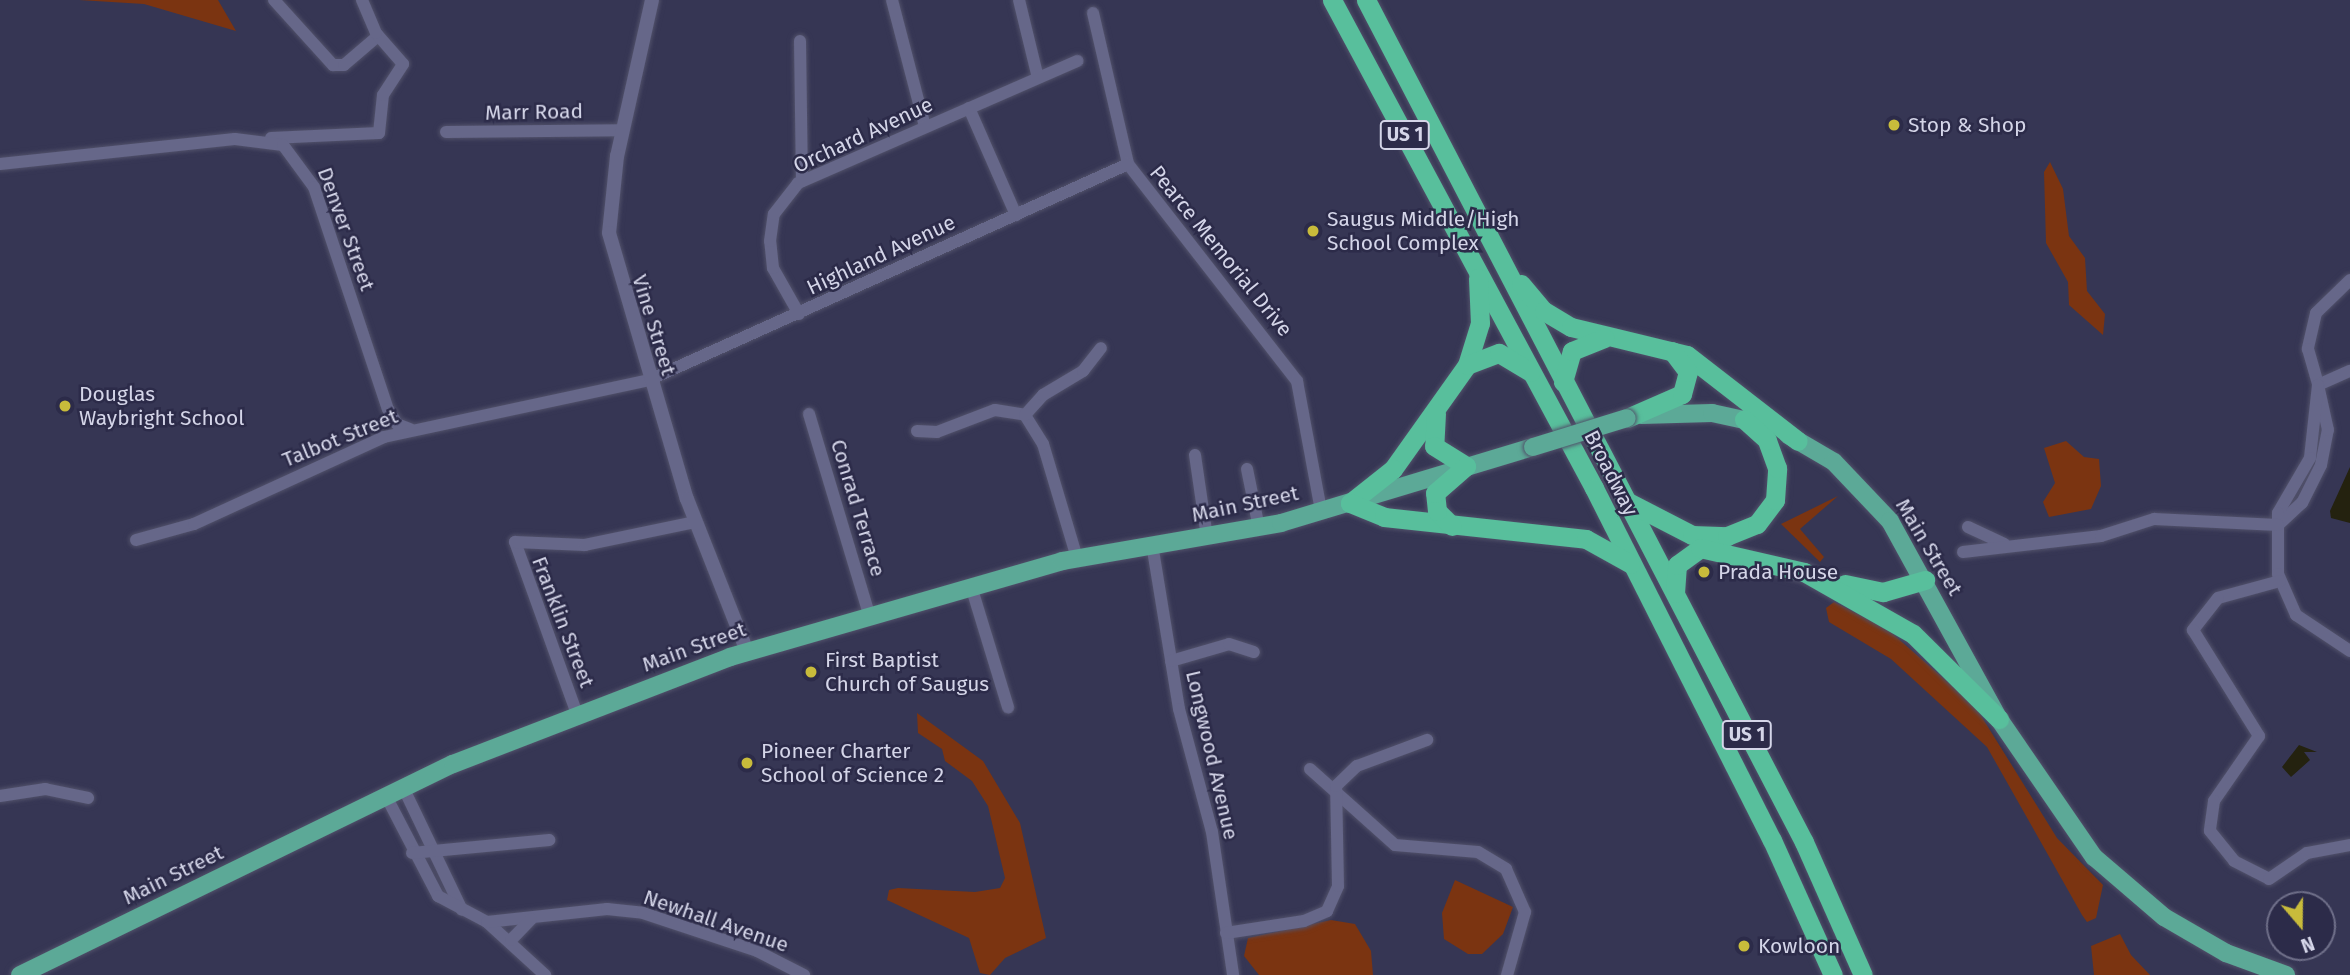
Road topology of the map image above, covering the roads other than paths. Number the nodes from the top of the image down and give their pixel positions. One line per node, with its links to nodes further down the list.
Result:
1 (274, 0): 9 (street)
2 (362, 0): 9 (street)
3 (652, 0): 15 (street, Vine Street)
4 (892, 0): 14 (street)
5 (1019, 0): 12 (street)
6 (1332, 0): 23 (highway, Broadway / US 1)
7 (1366, 0): 22 (highway, Broadway / US 1)
8 (1093, 13): 19 (street, Pearce Memorial Drive)
9 (378, 36): 17 (street)
10 (800, 41): 20 (street)
11 (1077, 61): 12 (street, Orchard Avenue)
12 (1038, 78): 13 (street, Orchard Avenue)
13 (969, 108): 14 (street, Orchard Avenue); 21 (street)
14 (925, 127): 20 (street, Orchard Avenue)
15 (623, 130): 16 (street, Marr Road); 32 (street, Vine Street)
16 (446, 132)
17 (253, 138): 18 (street, Denver Street); 40 (street, Denver Street)
18 (0, 164)
19 (1128, 164): 21 (street, Highland Avenue); 49 (street, Pearce Memorial Drive)
20 (802, 181): 25 (street, Orchard Avenue)
21 (1016, 215): 25 (street, Highland Avenue)
22 (1494, 251): 26 (highway); 33 (highway, Broadway / US 1)
23 (1478, 269): 29 (highway); 31 (highway, Broadway / US 1)
24 (2350, 280): 34 (street)
25 (799, 314): 32 (street, Highland Avenue)
26 (1607, 337): 28 (highway); 33 (highway)
27 (1101, 348): 37 (street)
28 (1668, 349): 38 (highway); 42 (highway)
29 (1467, 365): 31 (highway); 35 (highway)
30 (2350, 371): 34 (street)
31 (1532, 372): 48 (highway, Broadway / US 1)
32 (649, 380): 40 (street, Talbot Street); 50 (street, Vine Street)
33 (1563, 382): 46 (highway, Broadway / US 1)
34 (2318, 385): 51 (street)
35 (1436, 411): 44 (highway); 47 (highway)
36 (809, 414): 68 (street, Conrad Terrace)
37 (1025, 415): 41 (street); 61 (street)
38 (1627, 418): 39 (main road, Main Street); 44 (main road, Main Street, bridge)
39 (1744, 419): 42 (main road, Main Street); 46 (highway)
40 (414, 429): 57 (street, Talbot Street)
41 (917, 431)
42 (1798, 441): 64 (main road, Main Street)
43 (1195, 455): 56 (street)
44 (1466, 466): 47 (main road, Main Street); 52 (highway)
45 (1247, 468): 54 (street)
46 (1624, 498): 67 (highway, Broadway / US 1)
47 (1350, 503): 49 (main road, Main Street); 52 (highway)
48 (1601, 503): 55 (highway); 62 (highway, Broadway / US 1)
49 (1321, 511): 54 (main road, Main Street)
50 (695, 522): 69 (street, Vine Street); 74 (street, Franklin Street)
51 (2278, 525): 59 (street); 65 (street)
52 (1452, 526): 55 (highway)
53 (1969, 527): 59 (street)
54 (1259, 528): 56 (main road, Main Street)
55 (1567, 536): 62 (highway)
56 (1207, 537): 58 (main road, Main Street)
57 (136, 540)
58 (1152, 544): 61 (main road, Main Street); 72 (street, Longwood Avenue)
59 (2008, 545): 60 (street)
60 (1963, 552)
61 (1077, 558): 66 (main road, Main Street)
62 (1632, 564): 97 (highway, Broadway / US 1)
63 (1804, 572): 64 (highway); 67 (highway); 75 (highway)
64 (1925, 580): 75 (main road, Main Street)
65 (2280, 581): 70 (street); 84 (street)
66 (971, 586): 68 (main road, Main Street); 73 (street)
67 (1675, 594): 98 (highway, Broadway / US 1)
68 (869, 614): 69 (main road, Main Street)
69 (747, 651): 74 (main road, Main Street)
70 (2350, 651)
71 (1254, 652): 72 (street)
72 (1171, 661): 90 (street, Longwood Avenue)
73 (1008, 707)
74 (577, 715): 79 (main road, Main Street)
75 (1999, 719): 99 (main road, Main Street)
76 (1427, 740): 78 (street)
77 (1310, 769): 78 (street)
78 (1336, 786): 90 (street); 96 (street)
79 (403, 788): 81 (main road, Main Street); 85 (street)
80 (0, 796): 82 (street)
81 (386, 796): 86 (street, Newhall Avenue); 92 (main road, Main Street)
82 (88, 798)
83 (549, 840): 85 (street)
84 (2350, 845)
85 (430, 851): 86 (street); 87 (street)
86 (412, 853): 87 (street, Newhall Avenue)
87 (462, 910): 89 (street, Newhall Avenue)
88 (531, 919): 89 (street, Newhall Avenue); 91 (street); 94 (street, Newhall Avenue)
89 (488, 922): 91 (street, Newhall Avenue)
90 (1226, 933): 95 (street, Longwood Avenue)
91 (511, 940): 93 (street, Newhall Avenue)
92 (20, 975)
93 (545, 975)
94 (804, 975)
95 (1233, 975)
96 (1507, 975)
97 (1833, 975)
98 (1863, 975)
99 (2286, 975)

